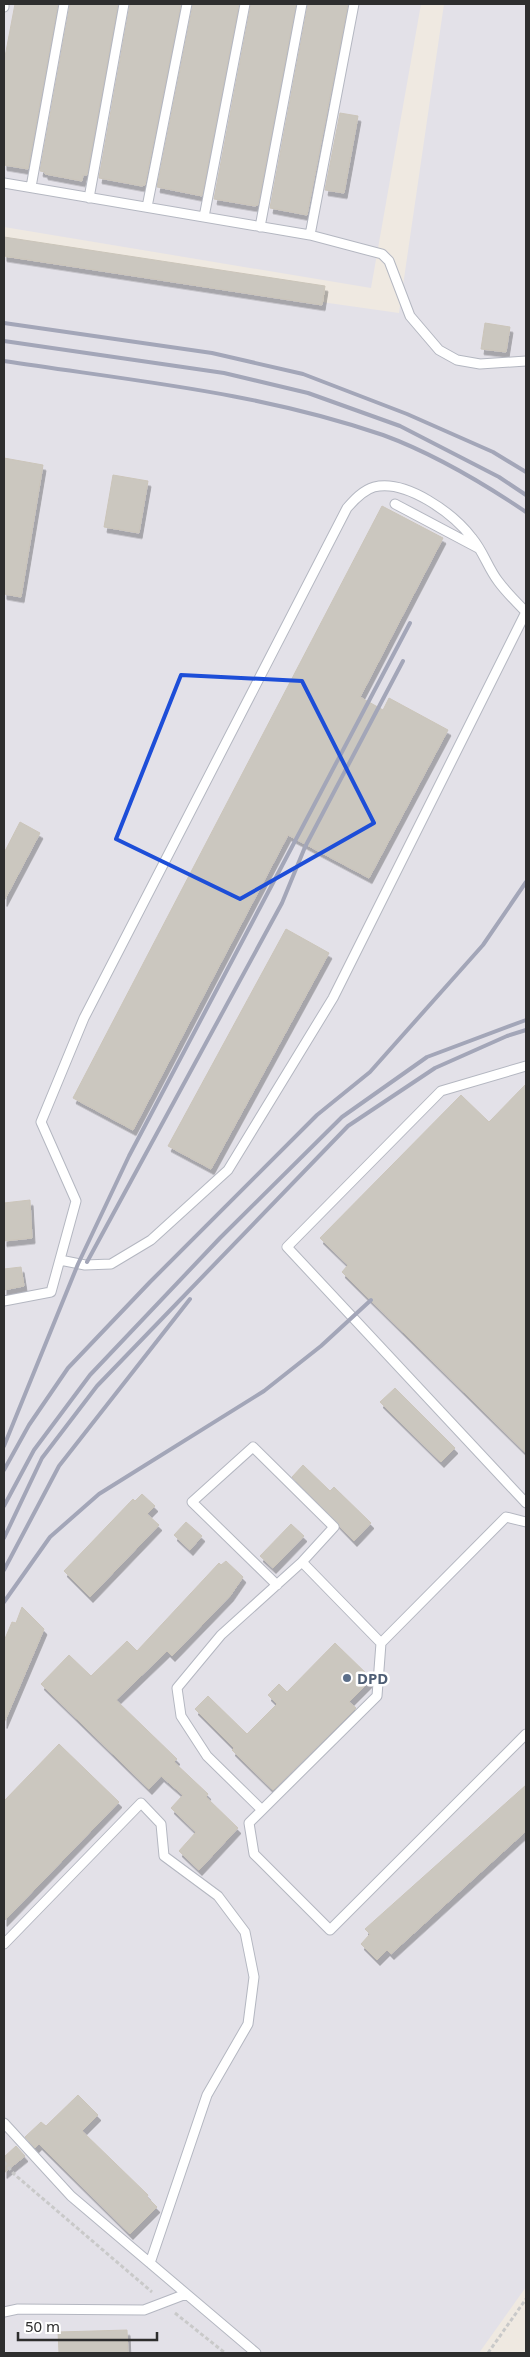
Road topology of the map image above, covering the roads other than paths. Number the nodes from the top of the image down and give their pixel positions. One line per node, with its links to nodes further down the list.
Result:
1 (64, 4): 8 (lane)
2 (124, 4): 9 (lane)
3 (187, 4): 10 (lane)
4 (246, 4): 11 (lane)
5 (302, 4): 12 (lane)
6 (354, 4): 13 (lane)
7 (4, 183): 8 (lane)
8 (32, 187): 9 (lane)
9 (89, 198): 10 (lane)
10 (147, 207): 11 (lane)
11 (204, 217): 12 (lane)
12 (260, 227): 13 (lane)
13 (310, 235): 14 (lane)
14 (526, 361)
15 (395, 504): 16 (lane)
16 (478, 548): 17 (lane); 19 (lane)
17 (526, 612): 19 (lane)
18 (526, 1066): 21 (lane)
19 (60, 1260): 20 (lane)
20 (4, 1301)
21 (526, 1503)
22 (526, 1522): 25 (lane)
23 (302, 1562): 24 (lane); 24 (lane); 25 (lane)
24 (277, 1585): 27 (lane)
25 (381, 1643): 27 (lane)
26 (526, 1734): 27 (lane)
27 (262, 1810)
28 (4, 1944): 30 (lane)
29 (4, 2123): 30 (lane)
30 (150, 2263): 31 (lane)
31 (186, 2294): 32 (lane); 33 (lane)
32 (4, 2312)
33 (256, 2353)

